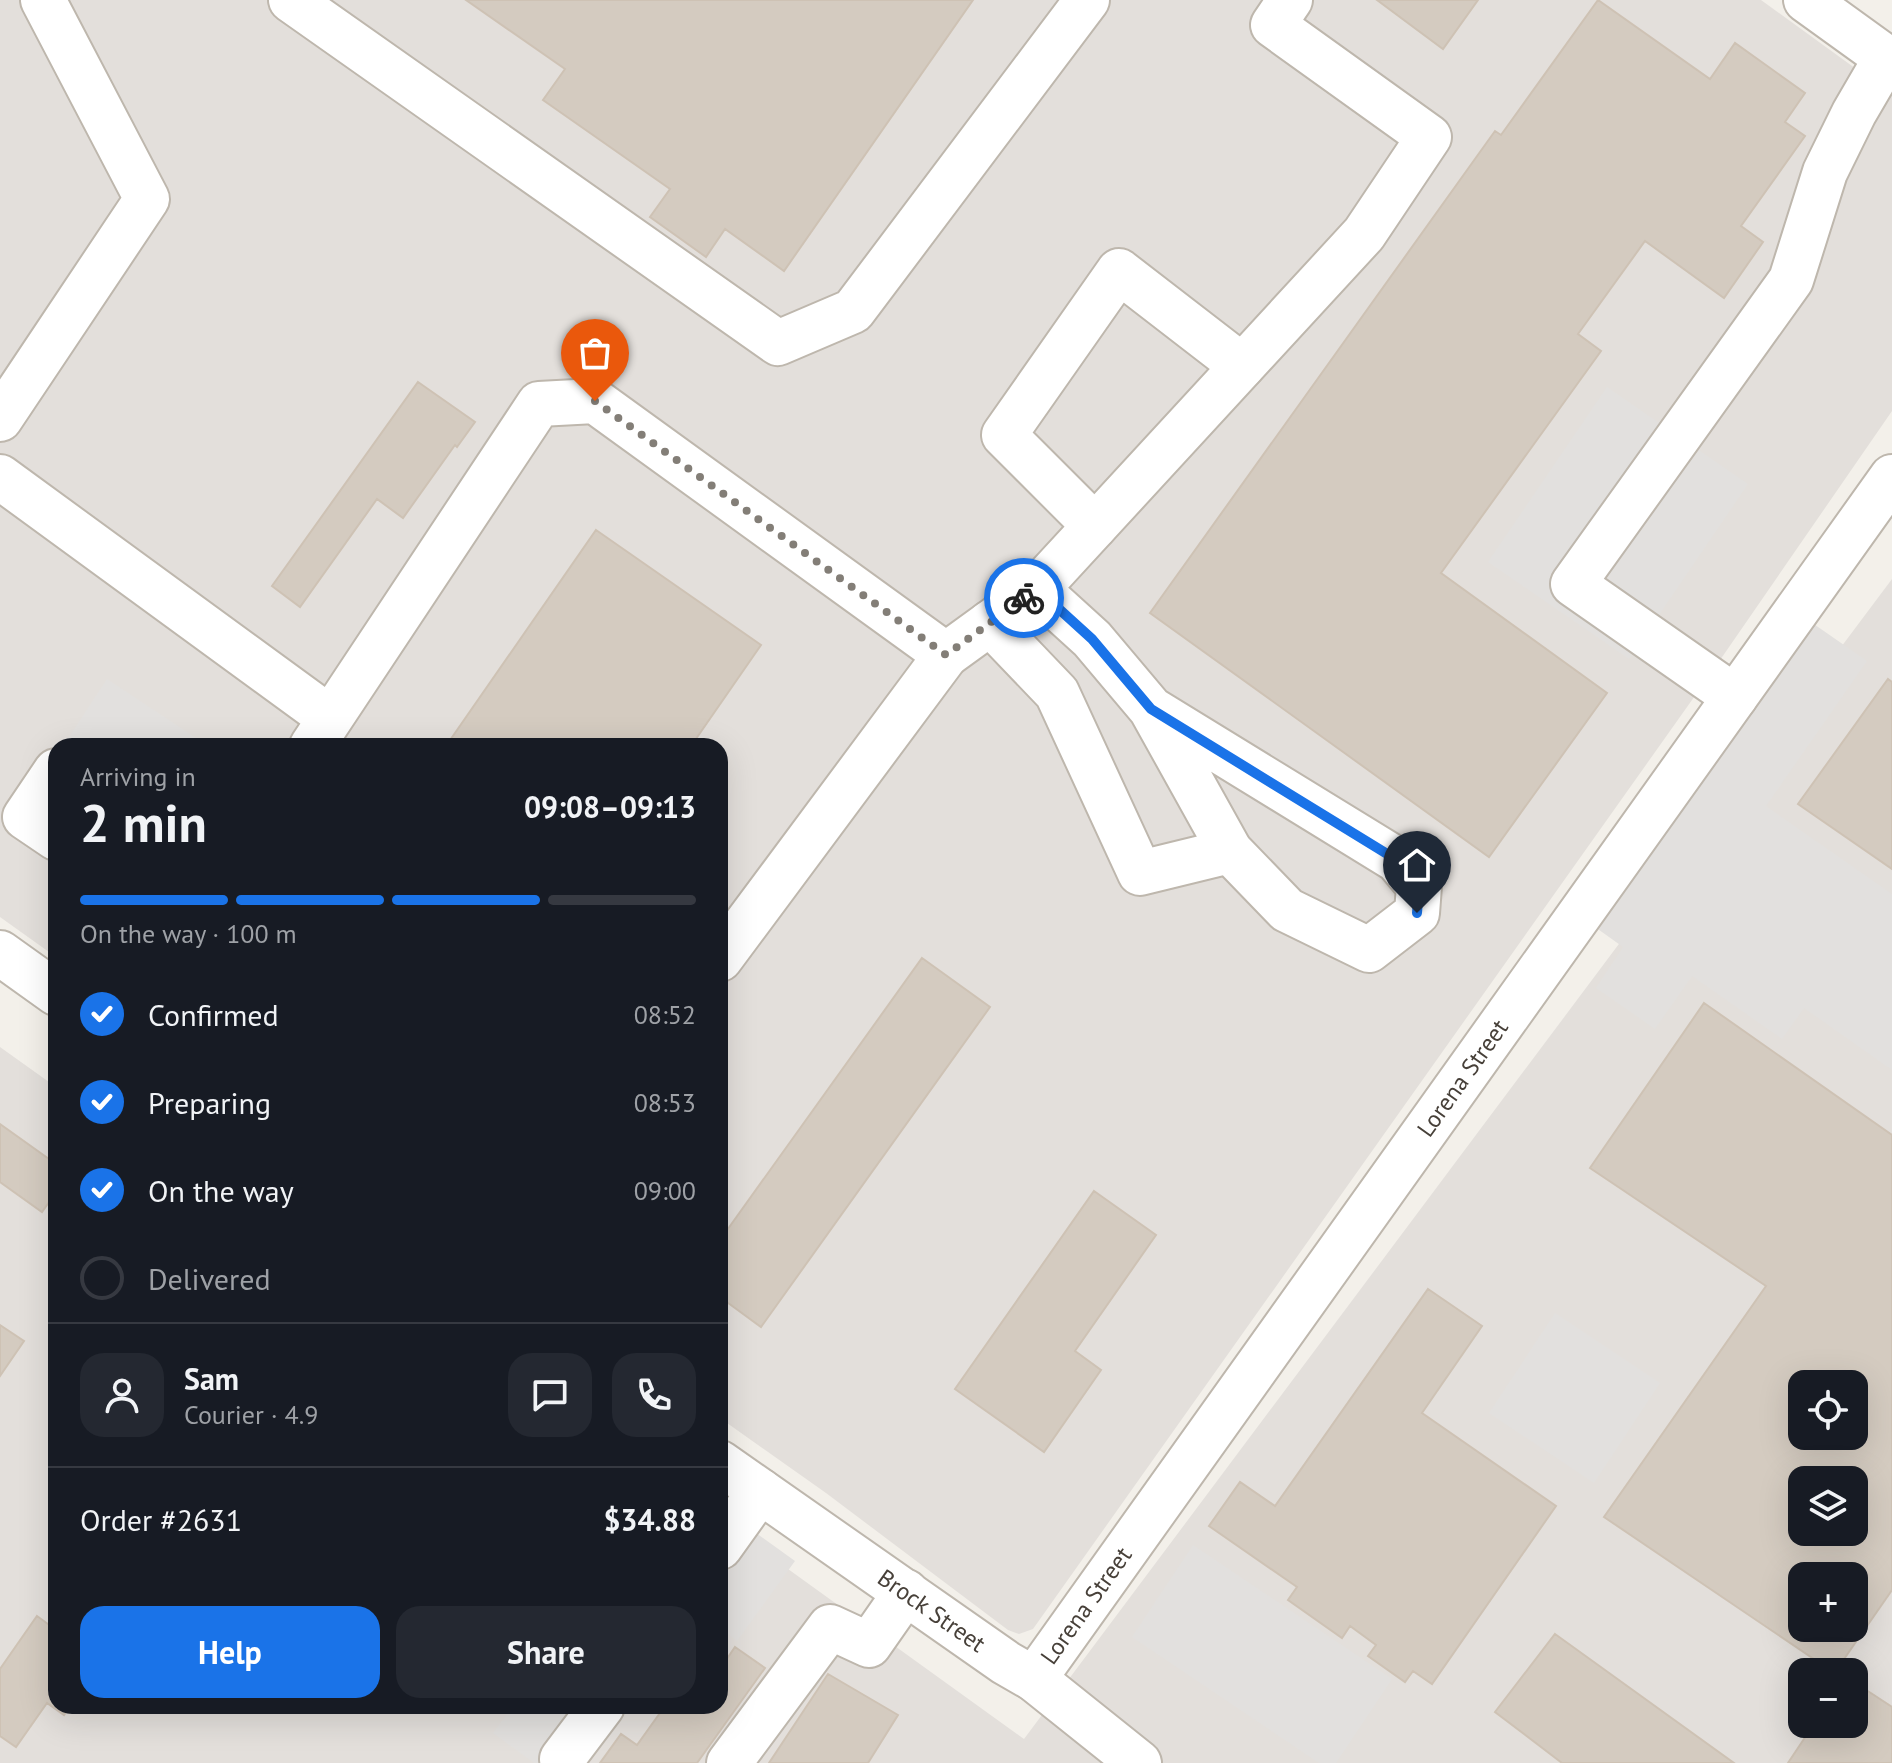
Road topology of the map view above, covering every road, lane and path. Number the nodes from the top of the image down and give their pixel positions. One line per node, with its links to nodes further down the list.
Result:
1 (43, 0): 8 (street)
2 (291, 0): 3 (street)
3 (1087, 0)
4 (1290, 0): 7 (street)
5 (1806, 0): 6 (street)
6 (1889, 60): 15 (street)
7 (1242, 366): 11 (street); 11 (street)
8 (0, 419)
9 (0, 477): 17 (street)
10 (1892, 477): 15 (street, Lorena Street)
11 (1095, 526): 12 (street)
12 (1037, 589): 13 (street); 16 (street)
13 (990, 623): 14 (street); 20 (street)
14 (946, 655): 17 (street); 21 (street)
15 (1735, 697): 28 (street, Lorena Street)
16 (1151, 709): 20 (street); 20 (street)
17 (321, 732)
18 (48, 783): 19 (street)
19 (48, 833)
20 (1230, 851)
21 (728, 948)
22 (0, 953): 23 (street)
23 (48, 987)
24 (728, 1469): 25 (street, Brock Street)
25 (760, 1491): 26 (street); 27 (street, Brock Street)
26 (728, 1536)
27 (906, 1592): 28 (street, Brock Street); 31 (street)
28 (1034, 1679): 32 (street, Brock Street)
29 (596, 1714): 30 (street)
30 (562, 1759)
31 (729, 1763)
32 (1139, 1763)

